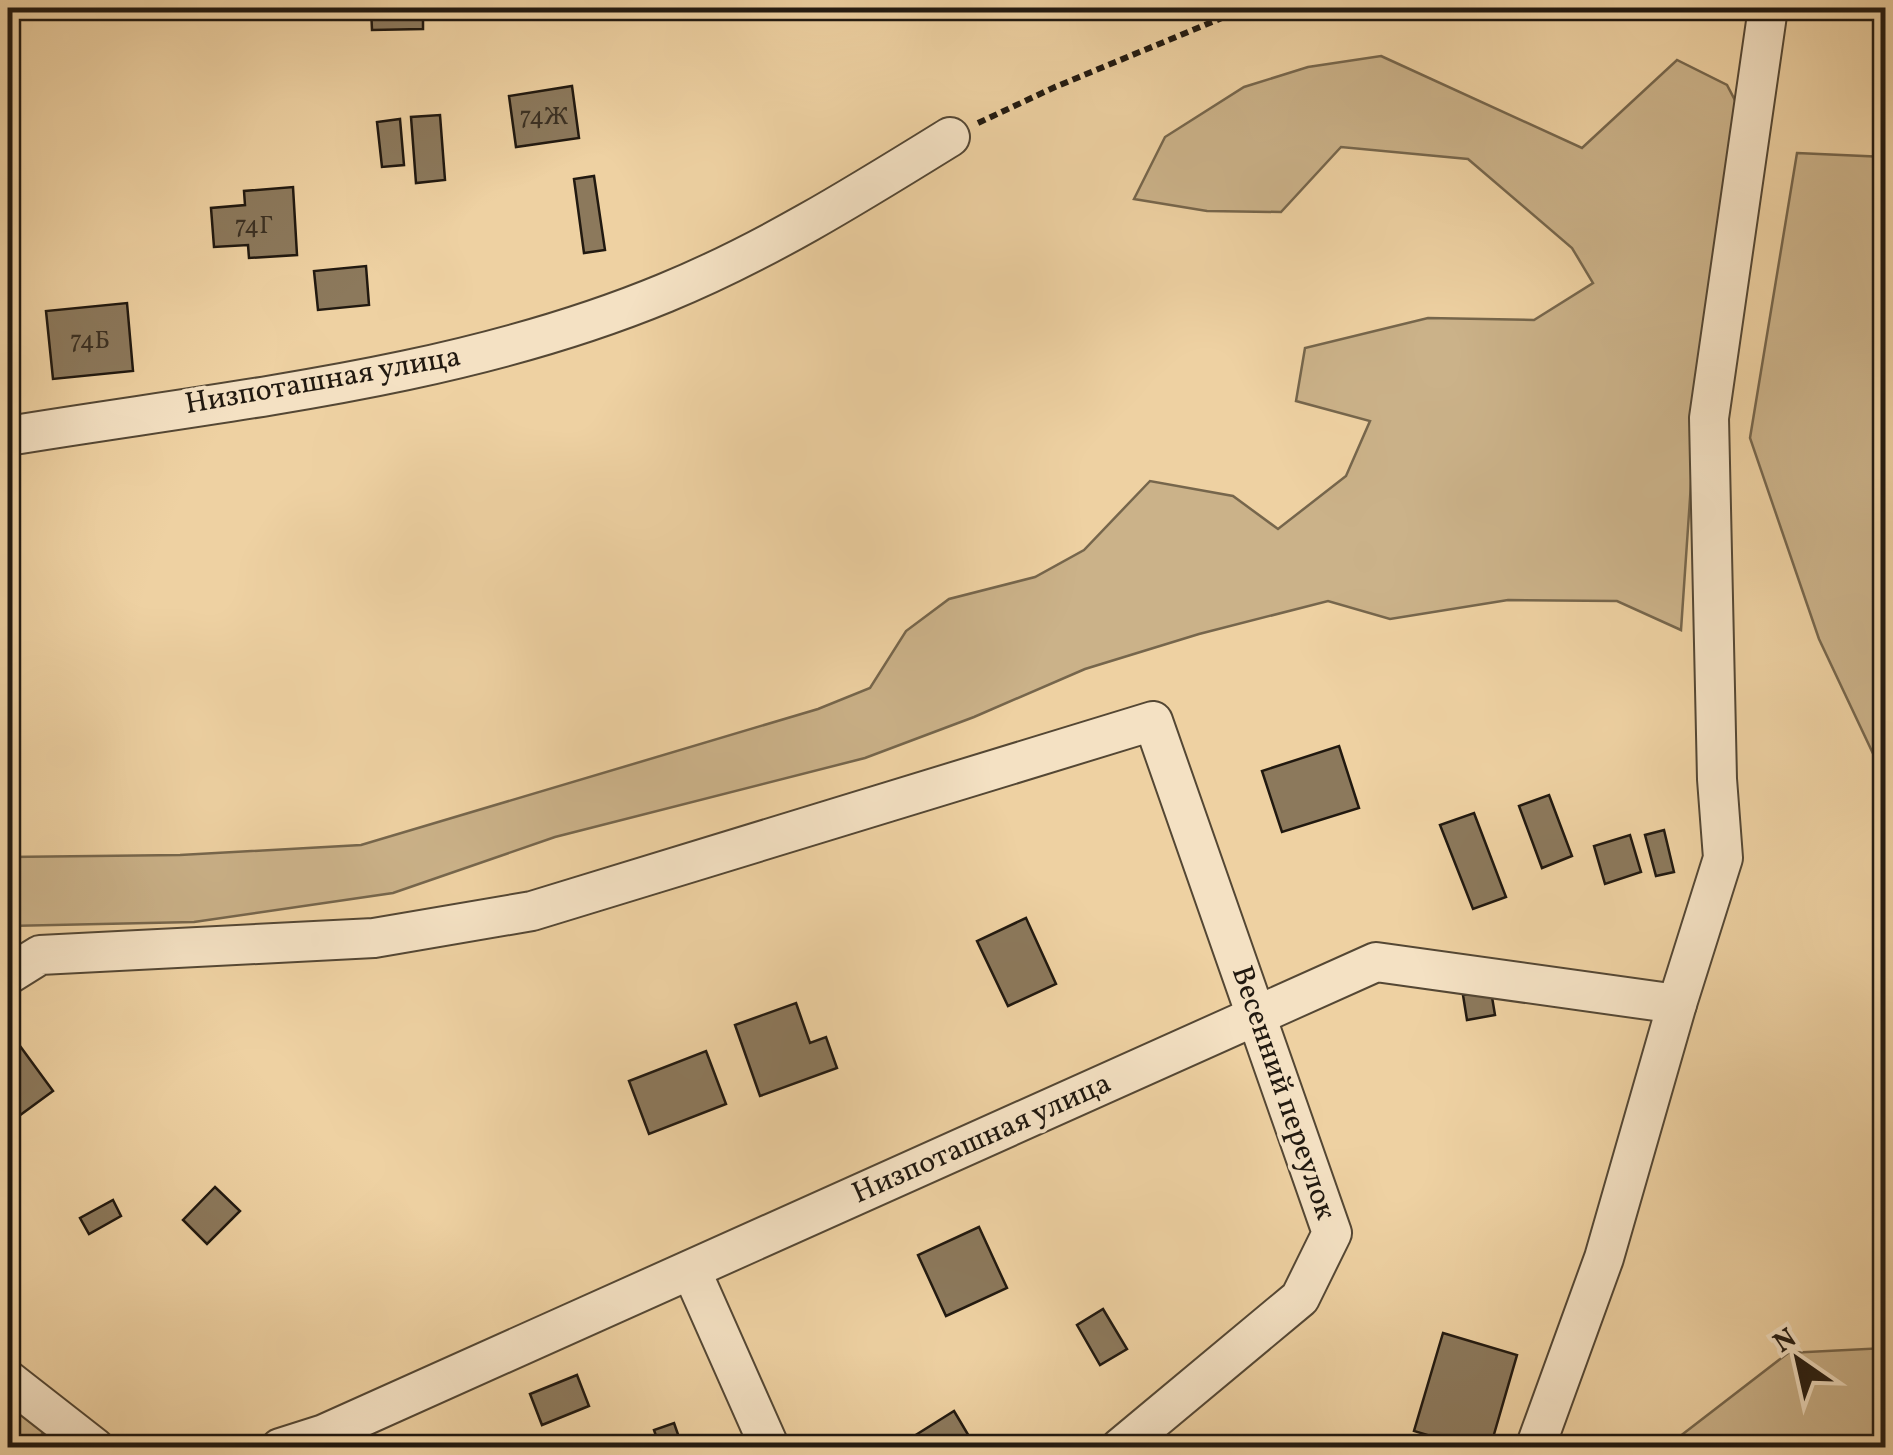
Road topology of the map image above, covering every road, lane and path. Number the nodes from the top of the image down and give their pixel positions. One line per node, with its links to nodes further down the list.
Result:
1 (1246, 8): 5 (path)
2 (1600, 8): 3 (path)
3 (1732, 8)
4 (1768, 8): 8 (street)
5 (950, 136): 6 (street, Низпоташная улица)
6 (8, 436)
7 (8, 975): 9 (street, Весенний переулок)
8 (1677, 1004): 9 (street, Низпоташная улица); 17 (street)
9 (1257, 1015): 10 (street, Низпоташная улица); 16 (street, Весенний переулок)
10 (691, 1270): 12 (street, Низпоташная улица); 15 (street)
11 (8, 1380): 13 (street)
12 (323, 1441): 14 (street, Низпоташная улица)
13 (94, 1448)
14 (280, 1448)
15 (770, 1448)
16 (1120, 1448)
17 (1535, 1448)

